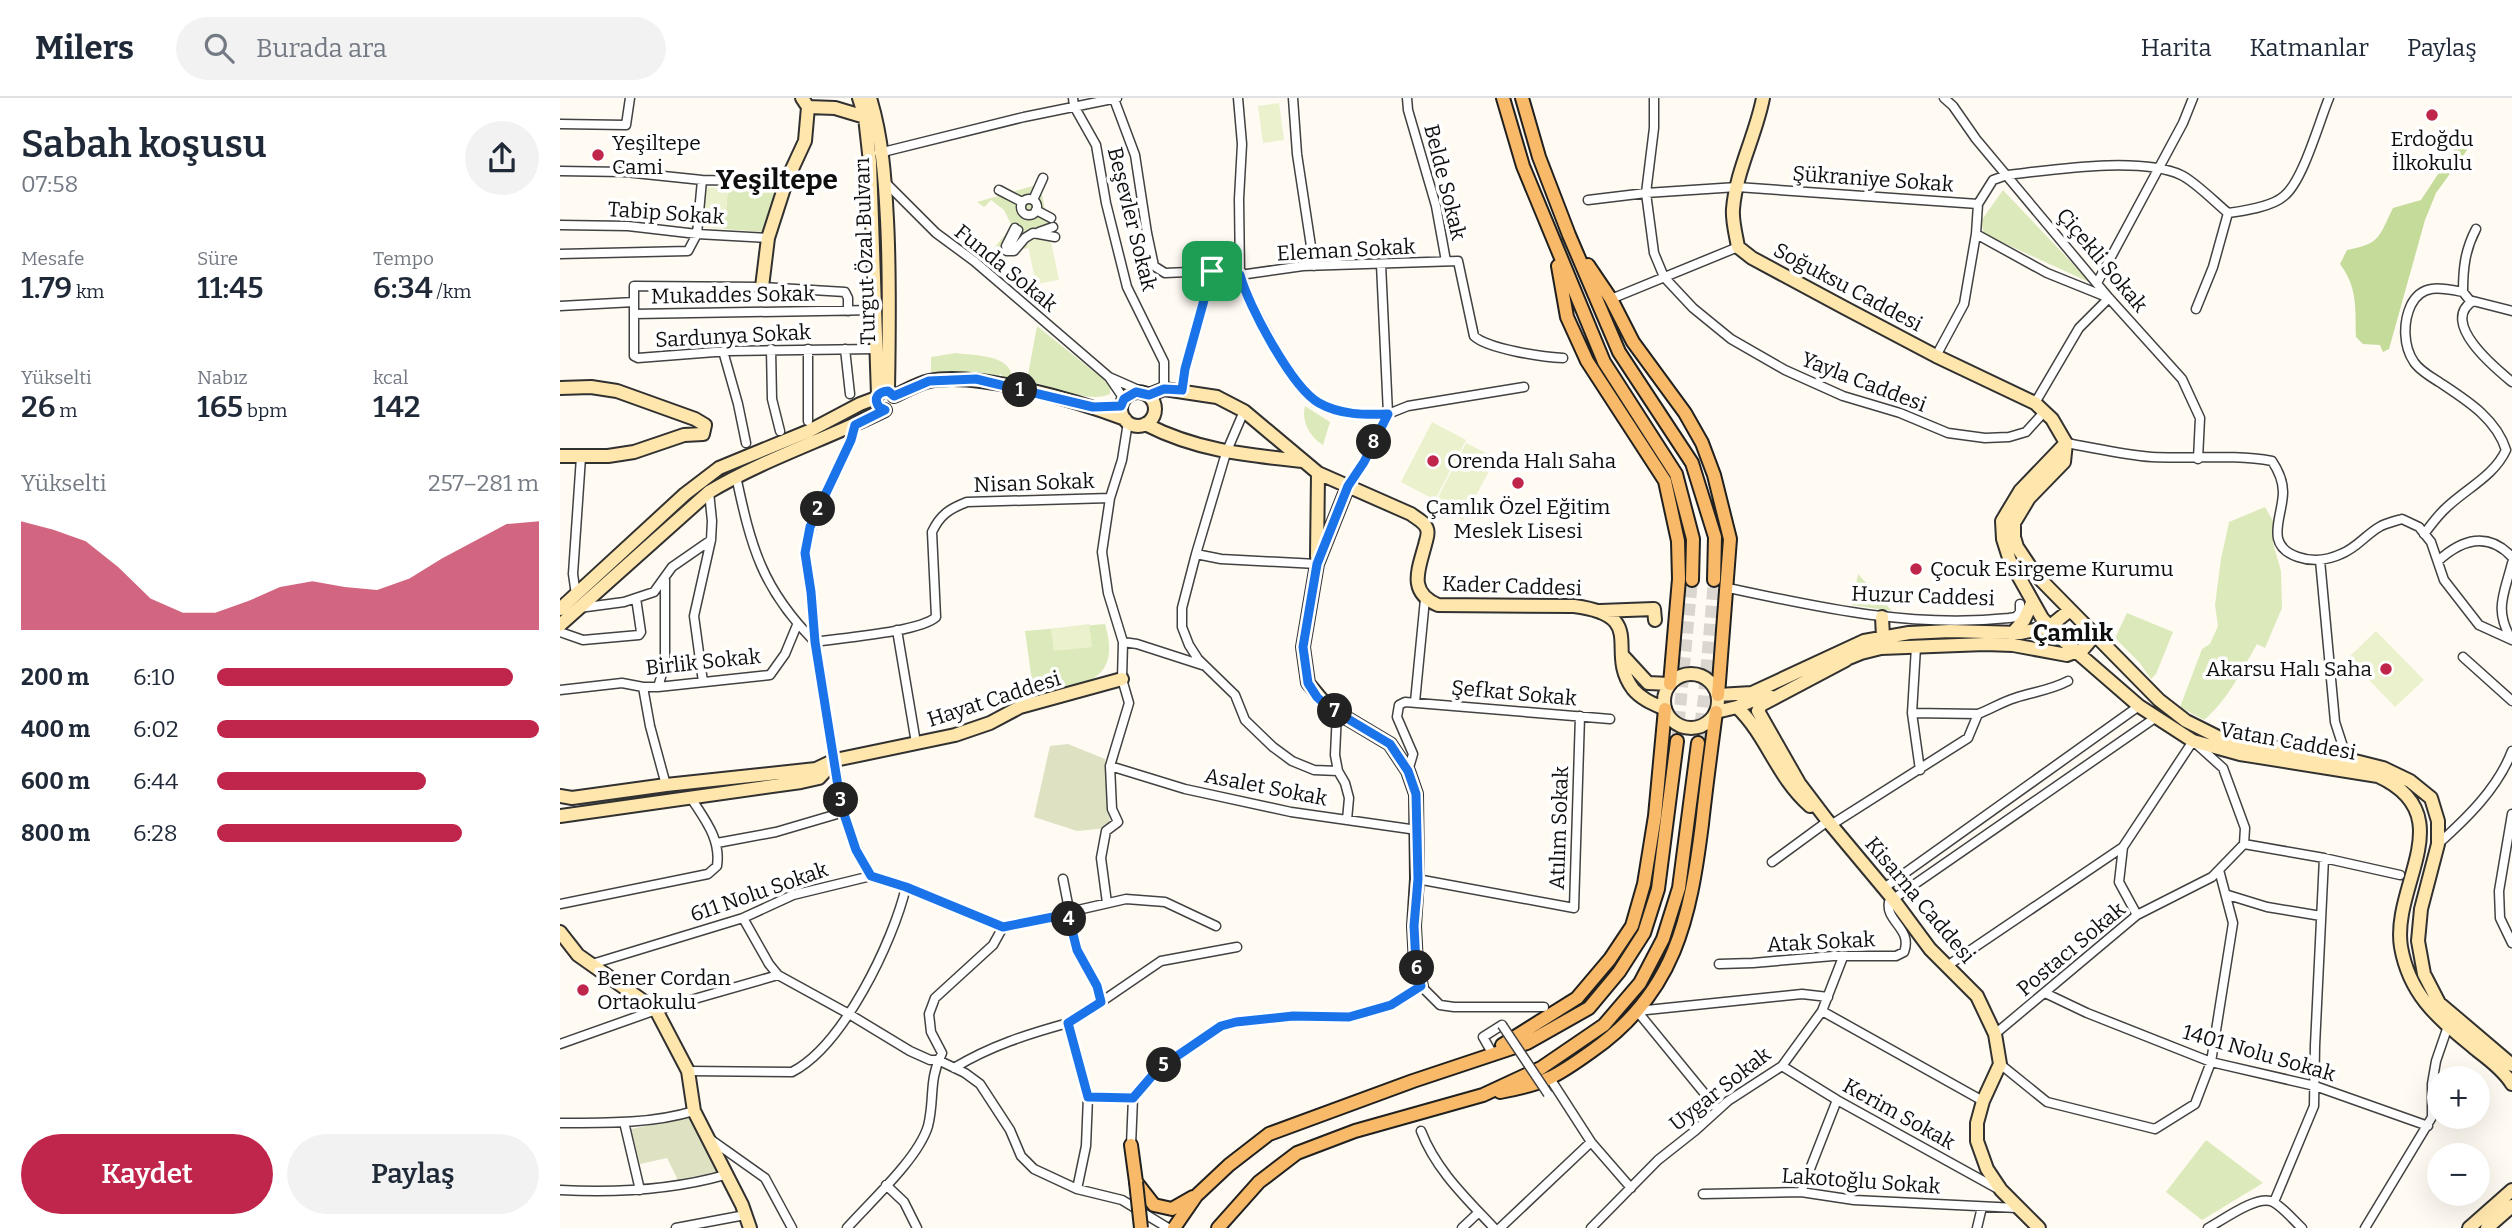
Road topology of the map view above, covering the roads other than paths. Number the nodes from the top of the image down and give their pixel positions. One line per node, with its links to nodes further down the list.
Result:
1 (630, 98): 21 (street)
2 (859, 98): 20 (street, Turgut Özal Bulvarı)
3 (870, 98): 20 (street, Turgut Özal Bulvarı)
4 (878, 98): 20 (street)
5 (1115, 98): 18 (street); 55 (street, Eleman Sokak)
6 (1238, 98): 56 (street)
7 (1293, 98): 54 (street)
8 (1407, 98): 52 (street, Belde Sokak)
9 (1503, 98): 49 (main road)
10 (1522, 98): 22 (main road)
11 (1529, 98): 22 (main road)
12 (1654, 98): 33 (street, Yayla Caddesi)
13 (1763, 98): 31 (street)
14 (1944, 98): 26 (street, Çiçekli Sokak)
15 (2193, 98): 24 (street)
16 (2329, 98): 39 (street)
17 (805, 102): 19 (street); 29 (street)
18 (1074, 102): 23 (street); 83 (street, Beşevler Sokak)
19 (837, 103): 20 (street)
20 (870, 116): 23 (street, Turgut Özal Bulvarı)
21 (560, 124)
22 (1531, 132): 46 (main road)
23 (875, 154): 30 (street, Turgut Özal Bulvarı); 67 (street, Turgut Özal Bulvarı)
24 (2160, 168): 26 (street); 39 (street); 58 (street)
25 (560, 171): 28 (street)
26 (2007, 175): 37 (street); 58 (street, Çiçekli Sokak)
27 (1043, 178): 34 (street)
28 (702, 180): 29 (street); 44 (street)
29 (786, 182): 48 (street)
30 (885, 182): 79 (street, Funda Sokak); 87 (street, Turgut Özal Bulvarı)
31 (1737, 187): 33 (street, Şükraniye Sokak); 37 (street, Şükraniye Sokak); 50 (street)
32 (999, 190): 36 (street)
33 (1646, 193): 35 (street, Şükraniye Sokak); 57 (street, Yayla Caddesi)
34 (1033, 200): 36 (street); 38 (street)
35 (1588, 200)
36 (1022, 202): 40 (street)
37 (1978, 204): 45 (street, Şükraniye Sokak)
38 (1036, 210): 40 (street); 43 (street)
39 (2228, 213): 66 (street)
40 (1020, 224): 43 (street)
41 (560, 225): 44 (street, Tabip Sokak)
42 (2476, 229): 60 (street)
43 (1039, 232): 47 (street)
44 (698, 234): 48 (street, Tabip Sokak); 51 (street)
45 (1976, 234): 61 (street); 76 (street, Şükraniye Sokak)
46 (1569, 235): 62 (main road); 120 (main road)
47 (1055, 237)
48 (768, 238): 59 (street)
49 (1554, 245): 119 (main road); 150 (main road)
50 (1738, 247): 57 (street); 76 (street, Soğuksu Caddesi)
51 (560, 254)
52 (1446, 261): 53 (street, Eleman Sokak); 77 (street, Belde Sokak)
53 (1381, 264): 54 (street, Eleman Sokak); 92 (street)
54 (1314, 266): 56 (street, Eleman Sokak)
55 (1212, 271): 56 (street, Eleman Sokak); 84 (street)
56 (1240, 275): 92 (street)
57 (1664, 277): 62 (street); 90 (street, Yayla Caddesi)
58 (2097, 283): 61 (street, Çiçekli Sokak)
59 (762, 287): 63 (street); 68 (street)
60 (2463, 292): 64 (street); 110 (street)
61 (2109, 298): 90 (street, Yayla Caddesi); 103 (street, Çiçekli Sokak)
62 (1611, 299): 154 (main road)
63 (634, 302): 65 (street, Mukaddes Sokak); 70 (street, Mukaddes Sokak)
64 (2471, 302): 69 (street); 78 (street)
65 (560, 306)
66 (2196, 309)
67 (876, 310): 68 (street, Mukaddes Sokak); 74 (street, Turgut Özal Bulvarı)
68 (849, 311): 70 (street, Mukaddes Sokak)
69 (2512, 311)
70 (634, 314): 75 (street, Sardunya Sokak)
71 (771, 349): 72 (street, Sardunya Sokak); 75 (street, Sardunya Sokak); 97 (street)
72 (808, 349): 73 (street, Sardunya Sokak); 93 (street)
73 (845, 349): 74 (street, Sardunya Sokak); 85 (street)
74 (876, 349): 87 (street, Turgut Özal Bulvarı)
75 (723, 351): 99 (street)
76 (1936, 356): 90 (street, Soğuksu Caddesi)
77 (1563, 358)
78 (2507, 374): 80 (street)
79 (1109, 376): 86 (street, Funda Sokak); 88 (street, Funda Sokak)
80 (2512, 382)
81 (1524, 387): 92 (street)
82 (560, 388): 102 (street)
83 (1164, 389): 84 (street, Kader Caddesi); 86 (street, Kader Caddesi)
84 (1182, 390): 91 (street, Kader Caddesi)
85 (850, 394)
86 (1146, 394): 88 (street, Kader Caddesi); 95 (street)
87 (884, 395): 89 (street, Kader Caddesi); 96 (street); 99 (street)
88 (1123, 402): 89 (street, Kader Caddesi); 94 (street)
89 (1093, 407): 94 (street, Kader Caddesi)
90 (2040, 407): 98 (street)
91 (1244, 411): 100 (street); 104 (street, Kader Caddesi)
92 (1388, 414): 107 (street)
93 (808, 421)
94 (1126, 421): 95 (street, Kader Caddesi); 109 (street)
95 (1145, 424): 100 (street, Kader Caddesi)
96 (855, 425): 106 (street); 139 (street)
97 (780, 431)
98 (2066, 443): 103 (street); 124 (street, Vatan Caddesi); 126 (street, Vatan Caddesi)
99 (746, 450): 125 (street)
100 (1226, 453): 104 (street, Kader Caddesi); 112 (street)
101 (560, 456): 102 (street)
102 (581, 457): 125 (street)
103 (2198, 459): 114 (street)
104 (1303, 461): 105 (street, Kader Caddesi)
105 (1318, 473): 107 (street, Kader Caddesi); 116 (street)
106 (736, 476): 108 (street); 131 (street)
107 (1348, 486): 116 (street); 123 (street, Kader Caddesi)
108 (709, 492): 111 (street); 125 (street)
109 (1110, 498): 133 (street, Nisan Sokak); 140 (street)
110 (2424, 534): 114 (street); 115 (street)
111 (711, 540): 118 (street); 149 (street)
112 (1196, 554): 116 (street); 146 (street)
113 (2512, 557): 115 (street)
114 (2320, 560): 173 (street)
115 (2438, 561): 138 (street)
116 (1317, 564): 160 (street)
117 (2511, 567): 138 (street)
118 (665, 578): 122 (street); 152 (street)
119 (1692, 580)
120 (1714, 580)
121 (1733, 589): 128 (street, Huzur Caddesi)
122 (636, 598): 125 (street); 134 (street)
123 (1425, 599): 127 (street, Kader Caddesi); 156 (street)
124 (2026, 603): 128 (street, Huzur Caddesi); 132 (street, Vatan Caddesi); 135 (street)
125 (568, 604): 130 (street)
126 (2070, 610): 132 (street); 136 (street, Vatan Caddesi)
127 (1600, 611): 129 (street); 143 (street, Kader Caddesi)
128 (1882, 617): 137 (street)
129 (1655, 621)
130 (560, 625)
131 (797, 625): 139 (street); 149 (street, Birlik Sokak)
132 (2049, 627): 135 (street, Huzur Caddesi); 142 (street, Vatan Caddesi)
133 (897, 630): 139 (street, Nisan Sokak); 169 (street)
134 (560, 632)
135 (2012, 634): 137 (street, Huzur Caddesi)
136 (2095, 635): 142 (street); 173 (street, Vatan Caddesi)
137 (1883, 636): 154 (street, Huzur Caddesi)
138 (2511, 639)
139 (815, 642): 174 (street)
140 (1123, 642): 146 (street); 147 (street)
141 (1916, 646): 142 (street); 145 (street); 162 (street)
142 (2075, 652): 157 (street, Vatan Caddesi)
143 (1624, 657): 150 (street); 159 (street, Kader Caddesi)
144 (2463, 657): 155 (street)
145 (1846, 660): 158 (street); 189 (street)
146 (1205, 665): 177 (street)
147 (1122, 679): 169 (street, Hayat Caddesi); 175 (street)
148 (2068, 681): 163 (street)
149 (703, 682): 152 (street, Birlik Sokak)
150 (1670, 684): 154 (street); 159 (street)
151 (643, 687): 152 (street, Birlik Sokak); 153 (street, Birlik Sokak); 180 (street)
152 (658, 687)
153 (560, 690)
154 (1717, 695): 161 (street)
155 (2512, 701)
156 (1415, 702): 164 (street, Şefkat Sokak); 178 (street)
157 (2139, 706): 165 (street, Vatan Caddesi); 172 (street)
158 (1737, 707): 161 (street); 189 (street)
159 (1665, 709): 161 (street); 237 (main road)
160 (1338, 712): 177 (street); 178 (street)
161 (1716, 712): 230 (main road)
162 (1912, 713): 163 (street); 179 (street)
163 (1979, 714): 179 (street)
164 (1580, 716): 166 (street, Şefkat Sokak); 203 (street, Atılım Sokak)
165 (2155, 718): 168 (street, Vatan Caddesi); 176 (street)
166 (1610, 719)
167 (1677, 741): 239 (main road)
168 (2193, 741): 192 (street); 194 (street); 234 (street, Vatan Caddesi)
169 (916, 743): 174 (street, Hayat Caddesi)
170 (1698, 743): 250 (main road)
171 (2512, 751): 193 (street)
172 (2072, 755): 176 (street); 183 (street)
173 (2347, 759): 193 (street, Vatan Caddesi)
174 (835, 760): 180 (street, Hayat Caddesi); 182 (street, Hayat Caddesi); 184 (street)
175 (1110, 766): 188 (street, Asalet Sokak); 208 (street)
176 (2081, 768): 187 (street)
177 (1338, 771): 188 (street)
178 (1408, 771): 190 (street)
179 (1920, 771): 189 (street)
180 (666, 785): 181 (street, Hayat Caddesi)
181 (560, 796)
182 (691, 798): 186 (street, Hayat Caddesi); 191 (street)
183 (2002, 805): 187 (street); 195 (street)
184 (844, 812): 191 (street); 201 (street)
185 (2512, 814): 217 (street)
186 (560, 816)
187 (2011, 817): 198 (street)
188 (1347, 820): 190 (street, Asalet Sokak)
189 (1829, 822): 197 (street); 205 (street, Kisarna Caddesi)
190 (1417, 830): 203 (street)
191 (717, 844): 209 (street)
192 (2244, 844): 196 (street); 199 (street, Postacı Sokak)
193 (2438, 844): 242 (street, Vatan Caddesi)
194 (2123, 847): 211 (street); 222 (street)
195 (1939, 849): 198 (street); 205 (street)
196 (2325, 858): 200 (street); 212 (street)
197 (1772, 862)
198 (1947, 862): 207 (street)
199 (2220, 870): 206 (street); 211 (street, Postacı Sokak)
200 (2400, 875)
201 (871, 876): 204 (street); 213 (street, 611 Nolu Sokak)
202 (1062, 879): 210 (street)
203 (1418, 879): 224 (street)
204 (906, 887): 215 (street); 232 (street)
205 (1884, 888): 207 (street, Kisarna Caddesi)
206 (2228, 895): 212 (street); 240 (street)
207 (1893, 899): 219 (street, Atak Sokak); 222 (street, Kisarna Caddesi)
208 (1107, 903): 210 (street); 214 (street)
209 (560, 904)
210 (1068, 914): 215 (street); 227 (street)
211 (2137, 915): 225 (street, Postacı Sokak)
212 (2321, 916): 249 (street)
213 (743, 918): 220 (street, 611 Nolu Sokak); 223 (street)
214 (1216, 926)
215 (1003, 927): 238 (street)
216 (560, 932): 220 (street)
217 (2512, 943)
218 (1237, 947): 227 (street)
219 (1843, 957): 221 (street, Atak Sokak); 226 (street, Uygar Sokak)
220 (592, 964): 229 (street)
221 (1719, 964)
222 (1947, 966): 235 (street, Kisarna Caddesi)
223 (778, 975): 229 (street); 232 (street)
224 (1421, 986): 228 (street); 252 (street)
225 (2045, 993): 235 (street, Postacı Sokak); 240 (street, 1401 Nolu Sokak)
226 (1828, 997): 230 (street); 231 (street, Uygar Sokak)
227 (1101, 1002): 233 (street)
228 (1545, 1007)
229 (656, 1010): 236 (street); 246 (street)
230 (1637, 1011): 247 (main road); 255 (street)
231 (1822, 1011): 243 (street, Uygar Sokak); 254 (street)
232 (849, 1014): 238 (street); 246 (street)
233 (1068, 1023): 245 (street); 251 (street)
234 (2448, 1026): 244 (street); 248 (street, Vatan Caddesi)
235 (1995, 1034): 241 (street, Kisarna Caddesi)
236 (560, 1044)
237 (1491, 1051): 239 (main road); 247 (street, bridge)
238 (938, 1060): 245 (street); 267 (street)
239 (1471, 1062): 276 (main road)
240 (2211, 1062): 241 (street); 249 (street, 1401 Nolu Sokak)
241 (2000, 1064): 254 (street)
242 (2512, 1065)
243 (1783, 1066): 253 (street, Kerim Sokak); 255 (street, Uygar Sokak)
244 (2435, 1066)
245 (954, 1068): 270 (street)
246 (688, 1071): 256 (street)
247 (1554, 1084): 250 (main road); 263 (street)
248 (2512, 1084)
249 (2315, 1086): 259 (street, 1401 Nolu Sokak); 277 (street)
250 (1483, 1095): 283 (main road)
251 (1088, 1097): 252 (street); 270 (street)
252 (1133, 1098): 264 (street)
253 (1837, 1100): 272 (street, Kerim Sokak); 274 (street)
254 (1983, 1101): 272 (street)
255 (1718, 1110): 268 (street, Uygar Sokak)
256 (694, 1111): 257 (street); 262 (street)
257 (624, 1122): 258 (street); 269 (street)
258 (560, 1124)
259 (2427, 1126)
260 (2427, 1128): 301 (street)
261 (1421, 1131): 281 (street)
262 (707, 1137): 265 (street); 286 (street)
263 (1591, 1142): 268 (street); 295 (street)
264 (1131, 1145): 266 (main road)
265 (725, 1175): 269 (street); 282 (street)
266 (1136, 1182): 276 (main road); 289 (main road, bridge)
267 (886, 1185): 287 (street); 288 (street)
268 (1631, 1188): 296 (street, Uygar Sokak)
269 (640, 1189): 271 (street)
270 (1077, 1189): 290 (street)
271 (560, 1190)
272 (2001, 1190): 280 (street)
273 (2512, 1190): 302 (street)
274 (1801, 1192): 275 (street, Lakotoğlu Sokak); 279 (street, Lakotoğlu Sokak)
275 (1703, 1194)
276 (1196, 1196): 291 (main road)
277 (2274, 1202): 299 (street); 300 (street)
278 (2512, 1206): 303 (street)
279 (1982, 1207): 280 (street, Lakotoğlu Sokak); 297 (street)
280 (2017, 1208): 298 (street)
281 (1479, 1212): 293 (street); 294 (street)
282 (745, 1215): 284 (street); 285 (street)
283 (1226, 1222): 292 (main road)
284 (676, 1228)
285 (750, 1228)
286 (792, 1228)
287 (847, 1228)
288 (917, 1228)
289 (1141, 1228)
290 (1168, 1228)
291 (1174, 1228)
292 (1217, 1228)
293 (1462, 1228)
294 (1494, 1228)
295 (1500, 1228)
296 (1591, 1228)
297 (1977, 1228)
298 (2039, 1228)
299 (2208, 1228)
300 (2302, 1228)
301 (2365, 1228)
302 (2469, 1228)
303 (2487, 1228)

